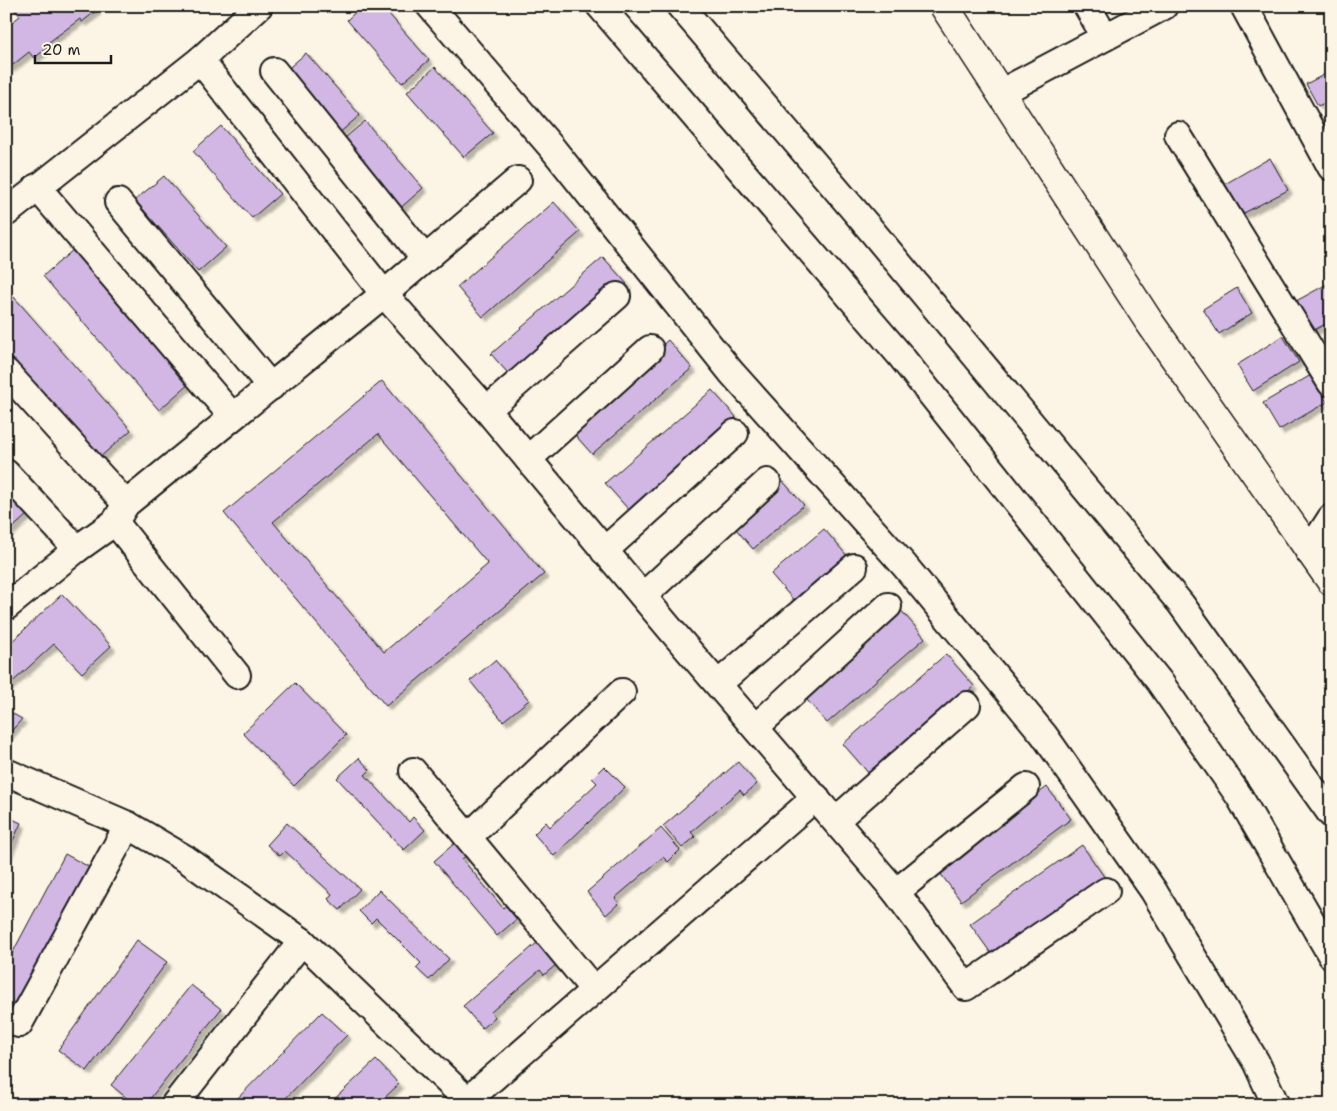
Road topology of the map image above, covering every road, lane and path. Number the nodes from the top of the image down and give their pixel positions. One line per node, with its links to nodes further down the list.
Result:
1 (259, 6): 10 (street)
2 (430, 6): 63 (street)
3 (600, 6): 58 (street)
4 (680, 6): 51 (street)
5 (944, 6): 12 (street)
6 (1087, 6): 9 (street)
7 (1164, 6): 9 (street)
8 (1244, 6): 14 (street)
9 (1105, 37): 12 (street)
10 (200, 60): 16 (street); 20 (street)
11 (274, 71): 19 (street)
12 (1000, 93): 36 (street)
13 (1178, 135): 24 (street)
14 (1331, 167)
15 (518, 180): 19 (street)
16 (37, 187): 18 (street); 27 (street)
17 (118, 202): 25 (street)
18 (6, 212)
19 (425, 259): 20 (street)
20 (384, 294): 25 (street); 26 (street)
21 (617, 296): 26 (street)
22 (650, 349): 29 (street)
23 (6, 372): 32 (street)
24 (1331, 383)
25 (271, 387): 27 (street)
26 (487, 410): 29 (street)
27 (232, 416): 32 (street)
28 (735, 433): 35 (street)
29 (528, 459): 35 (street)
30 (6, 473): 34 (street)
31 (767, 482): 39 (street)
32 (120, 513): 34 (street); 42 (street)
33 (1331, 518): 36 (street)
34 (77, 549): 41 (street)
35 (604, 551): 39 (street)
36 (1309, 552): 38 (street)
37 (854, 567): 43 (street)
38 (1331, 582)
39 (643, 596): 43 (street)
40 (888, 606): 46 (street)
41 (6, 607)
42 (237, 675)
43 (718, 684): 46 (street)
44 (622, 692): 54 (street)
45 (967, 705): 52 (street)
46 (756, 727): 50 (street)
47 (413, 771): 54 (street)
48 (6, 772): 53 (street)
49 (1026, 786): 56 (street)
50 (816, 797): 52 (street); 59 (street)
51 (1331, 814)
52 (836, 820): 56 (street)
53 (128, 825): 57 (street); 60 (street)
54 (468, 837): 59 (street)
55 (1106, 891): 56 (street)
56 (896, 892)
57 (302, 941): 61 (street); 62 (street)
58 (1331, 955)
59 (594, 990): 61 (street)
60 (19, 1024)
61 (465, 1102)
62 (174, 1105)
63 (1276, 1105)

